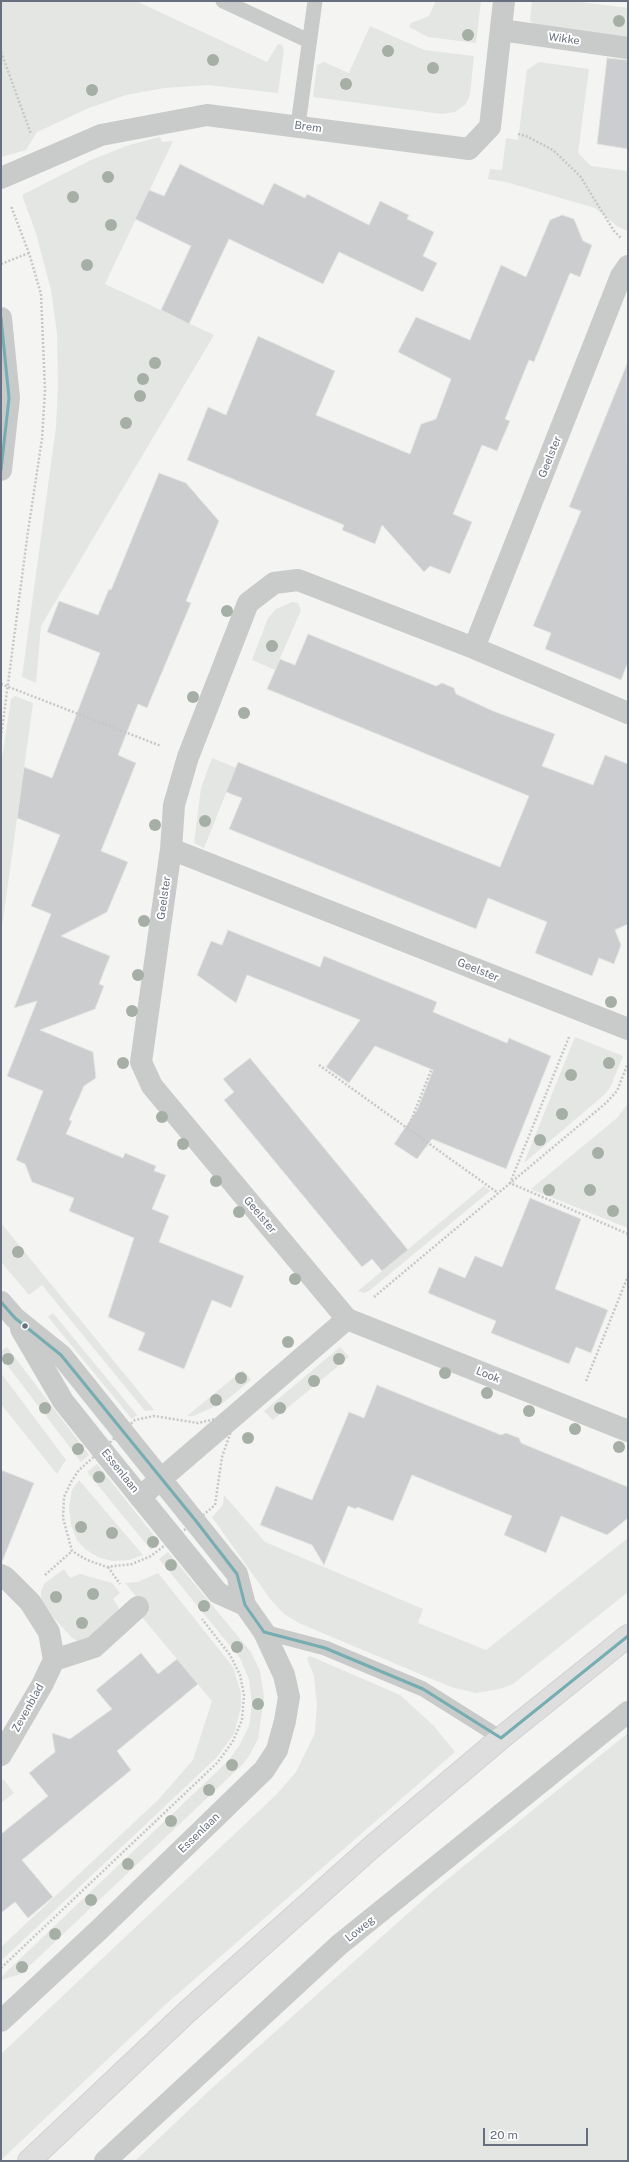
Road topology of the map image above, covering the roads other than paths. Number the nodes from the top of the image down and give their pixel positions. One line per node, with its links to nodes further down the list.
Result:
1 (223, 1): 5 (lane)
2 (315, 1): 5 (lane)
3 (504, 1): 4 (street)
4 (501, 30): 6 (street, Wikke); 7 (street, Brem)
5 (309, 41): 7 (lane)
6 (628, 48)
7 (298, 125): 8 (street, Brem)
8 (1, 178)
9 (628, 266): 12 (street, Geelster)
10 (1, 318): 11 (street)
11 (1, 470)
12 (474, 648): 13 (street, Geelster); 14 (street, Geelster)
13 (628, 713)
14 (171, 849): 15 (street, Geelster); 18 (street, Geelster)
15 (628, 1029)
16 (1, 1302): 17 (street, Essenlaan)
17 (15, 1318): 20 (street, Essenlaan); 21 (street, Essenlaan)
18 (347, 1319): 19 (street, Look); 20 (street)
19 (628, 1431)
20 (161, 1478): 21 (street); 23 (street, Essenlaan)
21 (140, 1497): 23 (street, Essenlaan)
22 (1, 1575): 27 (street)
23 (245, 1605): 25 (street, Essenlaan)
24 (138, 1607): 27 (street)
25 (264, 1632): 29 (lane); 31 (street, Essenlaan)
26 (628, 1636): 29 (main road)
27 (54, 1660): 30 (street, Zevenblad)
28 (628, 1712): 33 (street, Loweg)
29 (501, 1738): 32 (main road)
30 (1, 1755)
31 (1, 2021)
32 (29, 2161)
33 (105, 2161)

